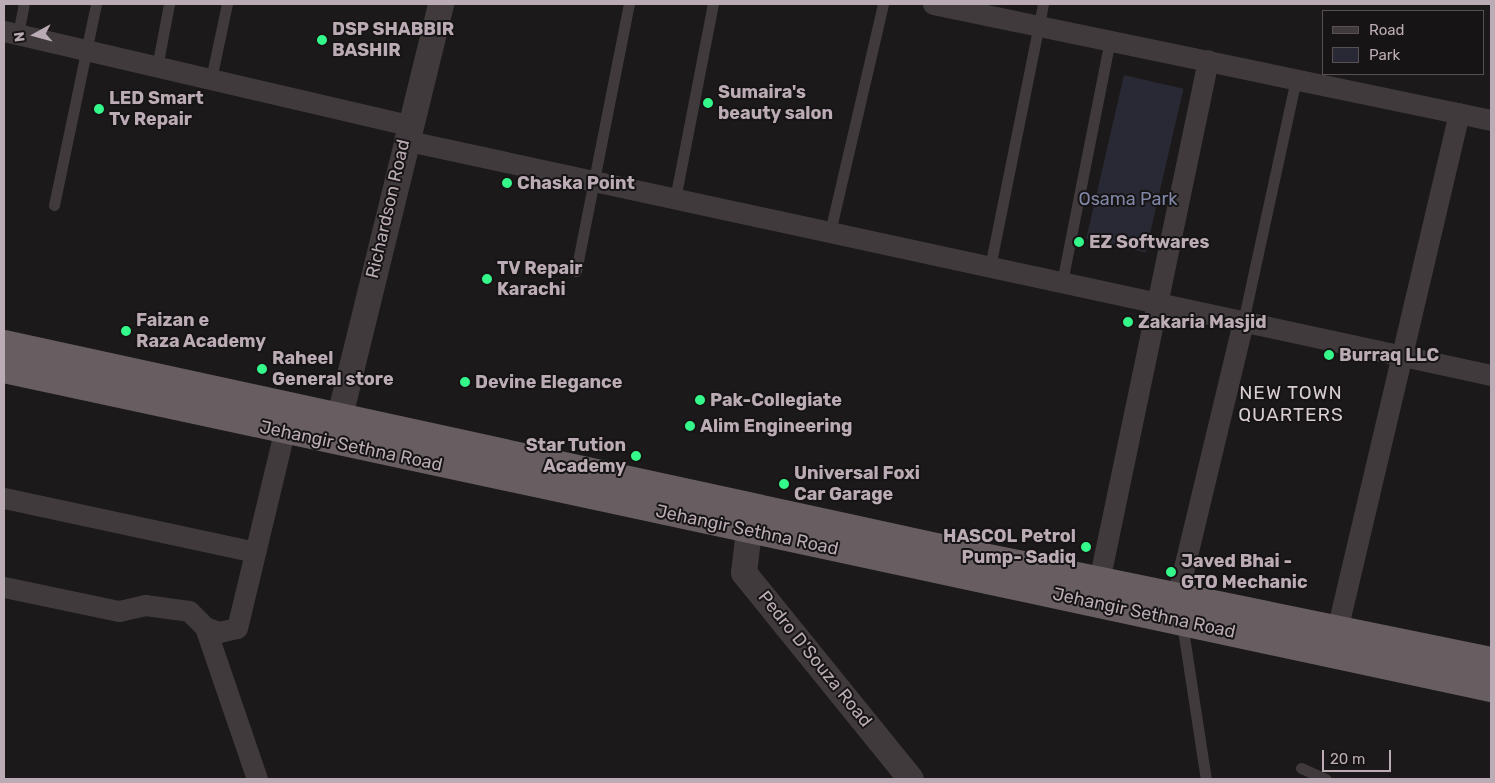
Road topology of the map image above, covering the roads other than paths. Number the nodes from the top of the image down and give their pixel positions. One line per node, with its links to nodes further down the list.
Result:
1 (24, 4): 12 (lane)
2 (96, 4): 14 (lane)
3 (169, 4): 16 (lane)
4 (227, 4): 17 (lane)
5 (442, 4): 21 (street, Richardson Road)
6 (629, 4): 22 (lane)
7 (713, 4): 23 (lane)
8 (883, 4): 25 (lane)
9 (933, 4): 11 (street)
10 (1043, 4): 11 (lane)
11 (1039, 26): 13 (street); 26 (lane)
12 (11, 33): 14 (street)
13 (1110, 40): 15 (street); 28 (lane)
14 (88, 51): 16 (street); 24 (lane)
15 (1208, 60): 18 (street); 29 (street)
16 (156, 66): 17 (street)
17 (212, 79): 21 (street)
18 (1296, 79): 19 (street); 30 (lane)
19 (1459, 113): 20 (street); 32 (street)
20 (1491, 120)
21 (406, 132): 22 (street); 35 (street, Richardson Road)
22 (594, 181): 23 (street); 27 (lane)
23 (675, 198): 25 (street)
24 (54, 205)
25 (830, 232): 26 (street)
26 (990, 267): 28 (street)
27 (576, 271)
28 (1062, 282): 29 (street)
29 (1158, 303): 30 (street); 40 (street)
30 (1243, 322): 32 (street); 42 (street)
31 (4, 344): 35 (highway, Jehangir Sethna Road)
32 (1402, 356): 34 (street); 44 (street)
33 (4, 369): 36 (highway, Jehangir Sethna Road)
34 (1491, 375)
35 (340, 416): 40 (highway, Jehangir Sethna Road)
36 (284, 432): 38 (highway, Jehangir Sethna Road); 39 (street)
37 (4, 498): 39 (street)
38 (749, 530): 42 (highway, Jehangir Sethna Road); 49 (street, Pedro D'Souza Road)
39 (255, 552): 43 (street)
40 (1099, 581): 42 (highway, Jehangir Sethna Road)
41 (4, 587): 43 (street)
42 (1180, 609): 44 (highway, Jehangir Sethna Road); 46 (highway, Jehangir Sethna Road); 50 (lane)
43 (205, 627): 48 (street)
44 (1337, 630): 45 (highway, Jehangir Sethna Road)
45 (1491, 662)
46 (1491, 688)
47 (1301, 768): 51 (lane)
48 (257, 779)
49 (911, 779)
50 (1206, 779)
51 (1326, 779)

